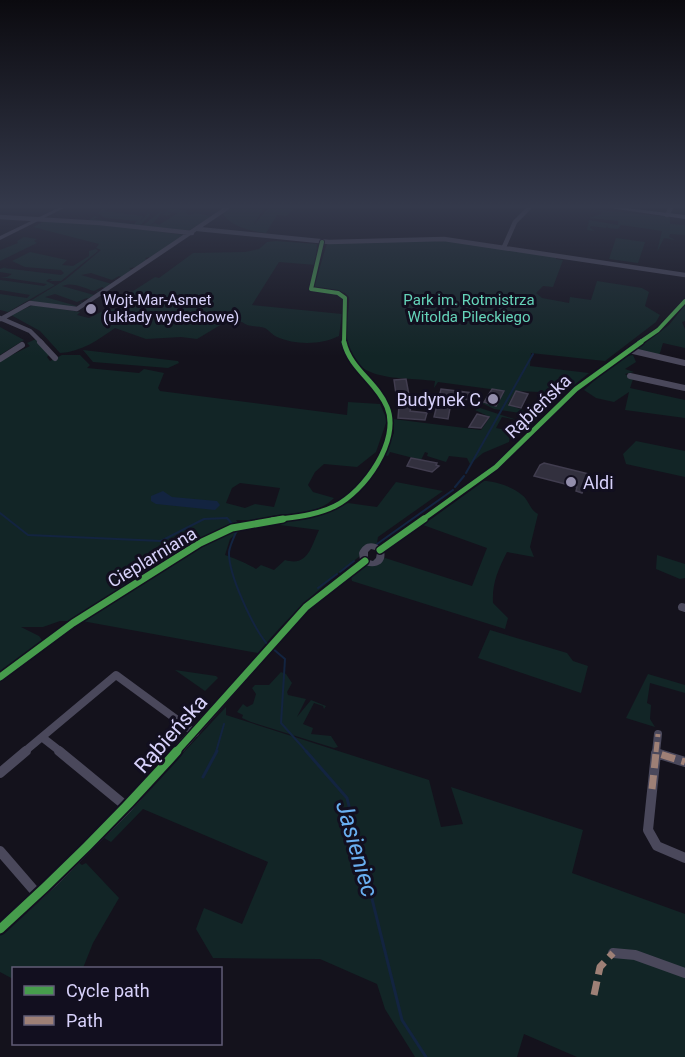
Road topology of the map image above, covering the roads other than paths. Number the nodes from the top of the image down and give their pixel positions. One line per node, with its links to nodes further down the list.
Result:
1 (155, 257): 6 (street)
2 (318, 257): 14 (street, Cieplarniana)
3 (571, 257): 4 (street)
4 (685, 275)
5 (685, 301): 8 (street, Rąbieńska)
6 (1, 319): 9 (street)
7 (22, 345): 10 (street)
8 (629, 351): 11 (street); 15 (street, Rąbieńska)
9 (55, 358)
10 (0, 359)
11 (685, 363)
12 (630, 376): 13 (street)
13 (685, 388)
14 (0, 677)
15 (195, 733): 17 (street); 21 (street, Rąbieńska)
16 (658, 734): 18 (street)
17 (43, 738): 20 (street); 21 (street)
18 (656, 753): 19 (street); 23 (street)
19 (685, 762)
20 (0, 773)
21 (126, 807): 24 (street, Rąbieńska)
22 (0, 851): 24 (street)
23 (685, 858)
24 (38, 895): 25 (street, Rąbieńska)
25 (0, 929)
26 (613, 953): 27 (street)
27 (685, 973)

